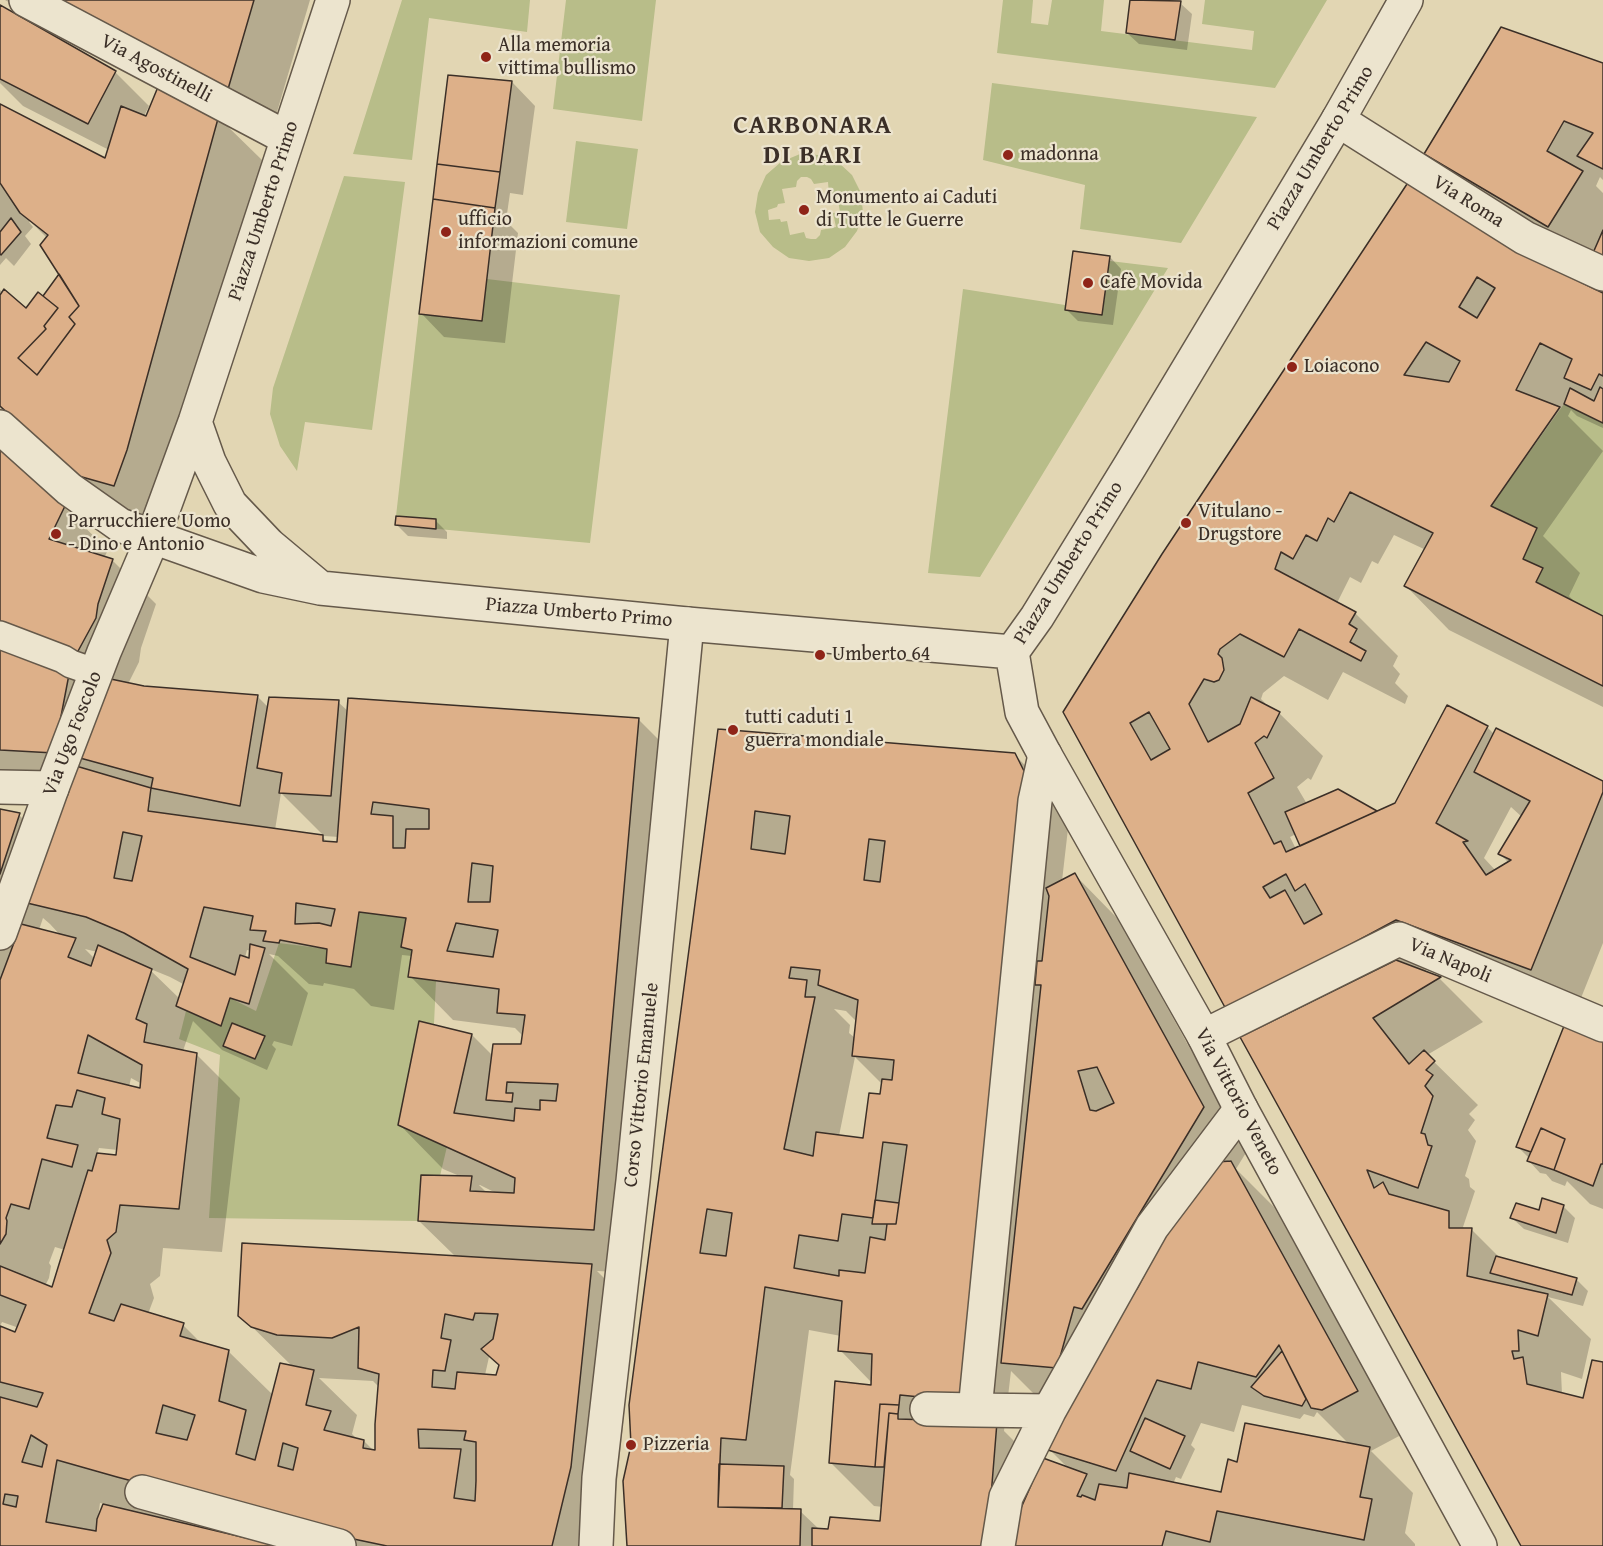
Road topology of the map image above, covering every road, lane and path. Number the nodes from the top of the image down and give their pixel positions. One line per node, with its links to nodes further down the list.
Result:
1 (26, 0): 5 (street, Via Agostinelli)
2 (333, 0): 5 (street, Piazza Umberto Primo)
3 (1406, 0): 4 (street, Piazza Umberto Primo)
4 (1338, 120): 6 (street, Via Roma); 13 (street, Piazza Umberto Primo)
5 (287, 138): 7 (street, Piazza Umberto Primo)
6 (1603, 274)
7 (195, 422): 9 (street, Piazza Umberto Primo); 10 (street)
8 (0, 427): 9 (street)
9 (153, 537): 10 (street, Piazza Umberto Primo); 14 (street, Via Ugo Foscolo)
10 (320, 588): 11 (street, Piazza Umberto Primo)
11 (687, 624): 13 (street, Piazza Umberto Primo); 27 (street, Corso Vittorio Emanuele)
12 (0, 635): 14 (lane)
13 (1012, 652): 15 (street, Via Vittorio Veneto)
14 (97, 673): 17 (street, Via Ugo Foscolo)
15 (1044, 755): 20 (street, Via Vittorio Veneto); 23 (street)
16 (0, 787): 17 (street)
17 (52, 788): 18 (street, Via Ugo Foscolo)
18 (0, 933)
19 (1603, 1025): 20 (street, Via Napoli)
20 (1204, 1036): 21 (street, Via Vittorio Veneto)
21 (1241, 1109): 24 (street); 29 (street, Via Vittorio Veneto)
22 (927, 1409): 23 (street)
23 (975, 1410): 24 (street)
24 (1049, 1411): 28 (street)
25 (142, 1492): 26 (street)
26 (339, 1546)
27 (596, 1546)
28 (998, 1546)
29 (1480, 1546)

